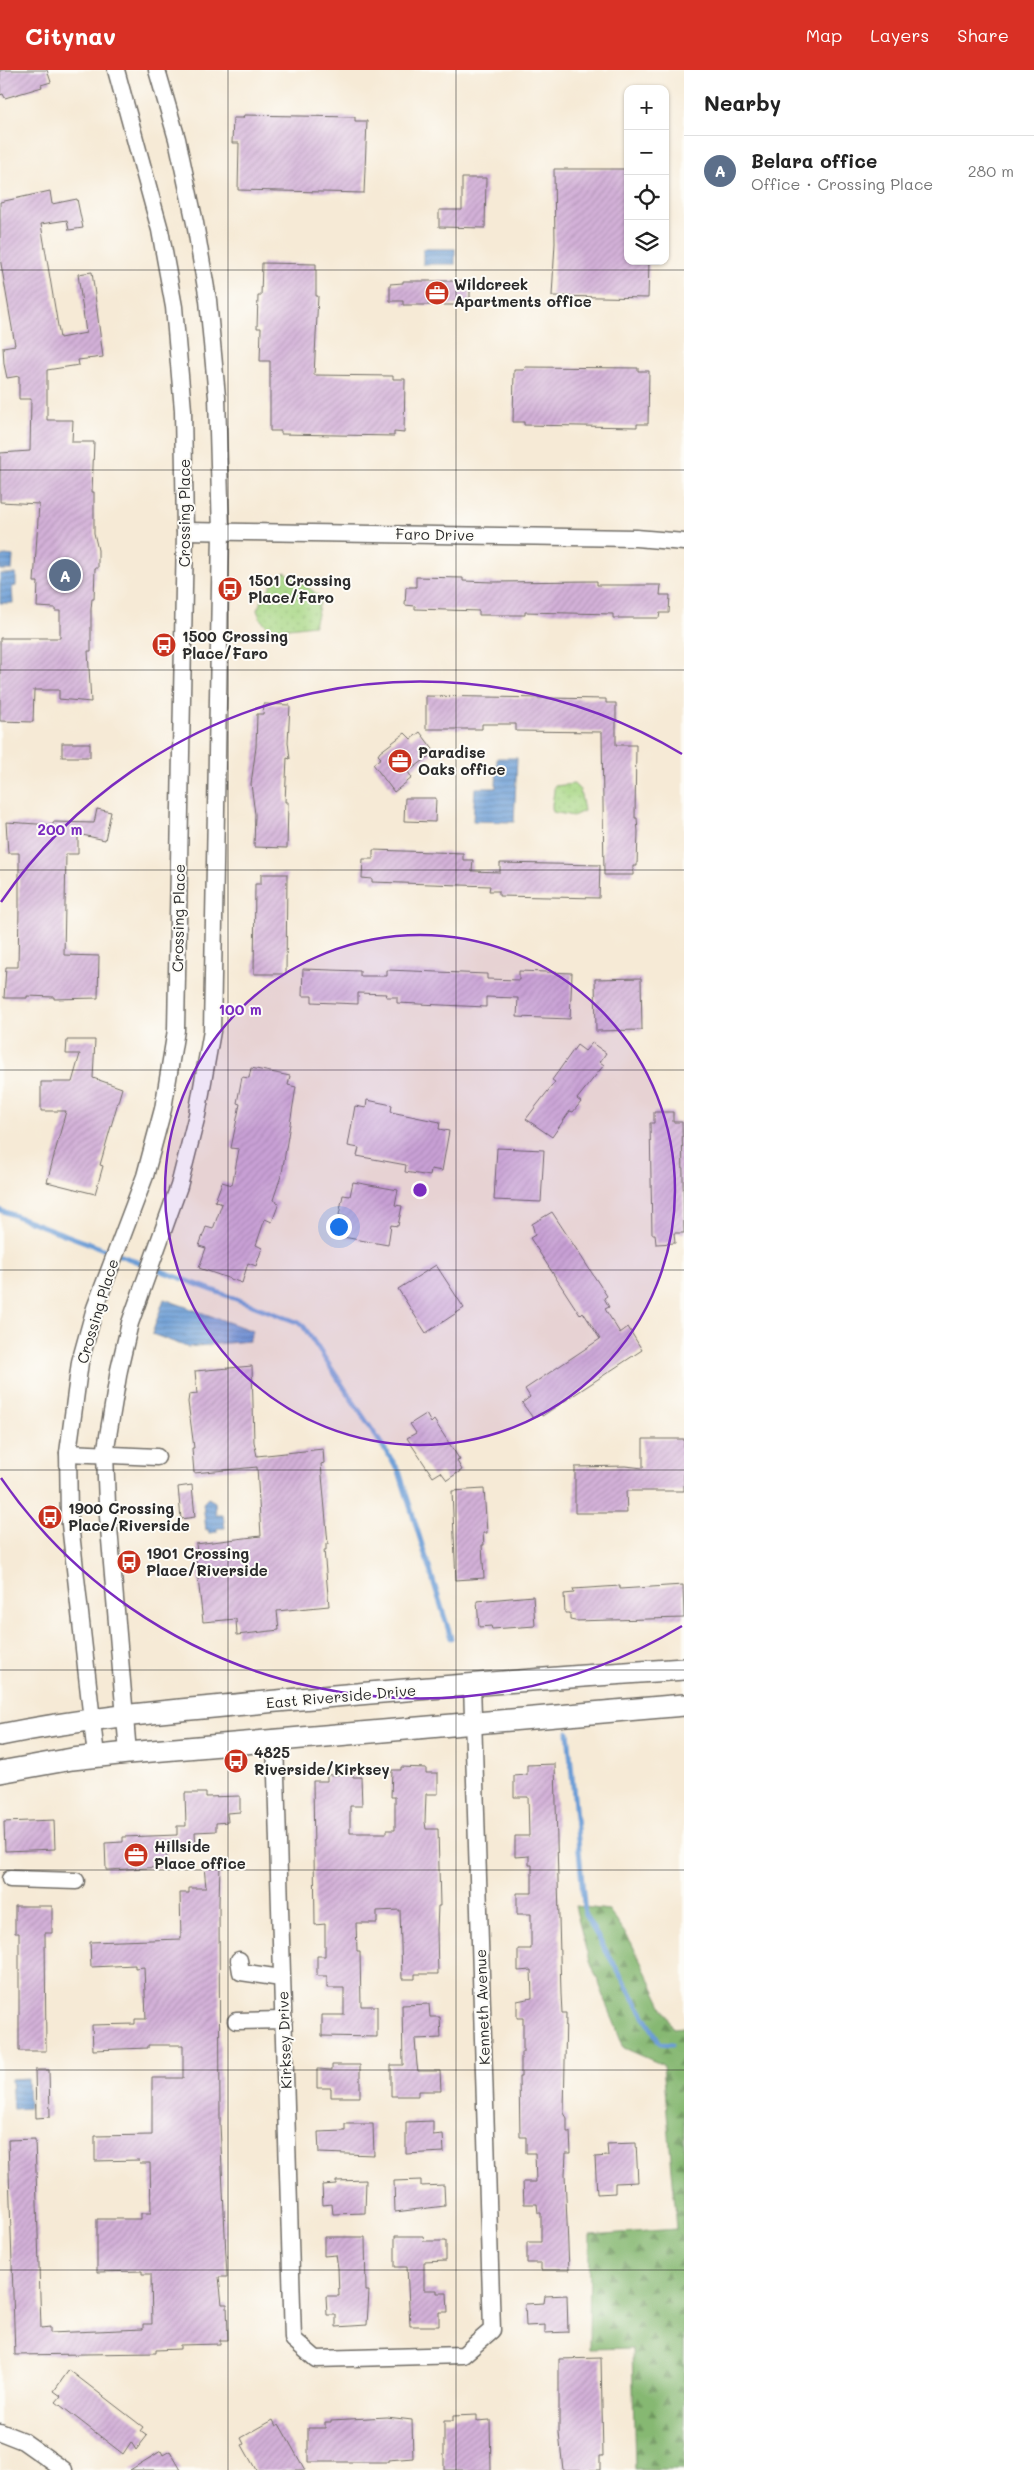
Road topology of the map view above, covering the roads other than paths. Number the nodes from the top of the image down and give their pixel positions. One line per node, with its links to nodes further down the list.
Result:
1 (116, 70): 3 (street, Crossing Place)
2 (157, 70): 4 (street)
3 (185, 531): 4 (street, Faro Drive); 6 (street, Crossing Place)
4 (221, 532): 5 (street, Faro Drive); 7 (street)
5 (684, 542)
6 (68, 1453): 7 (street); 13 (street, Crossing Place)
7 (106, 1454): 8 (street); 12 (street)
8 (157, 1457)
9 (684, 1669): 10 (main road, East Riverside Drive)
10 (472, 1684): 12 (main road, East Riverside Drive); 14 (street, Kenneth Avenue)
11 (684, 1705): 14 (main road)
12 (125, 1715): 13 (main road, East Riverside Drive); 17 (street)
13 (92, 1719): 15 (main road, East Riverside Drive); 18 (street, Crossing Place)
14 (472, 1722): 16 (main road); 26 (street, Kenneth Avenue)
15 (0, 1735)
16 (275, 1742): 17 (main road); 23 (street, Kirksey Drive)
17 (128, 1753): 18 (main road)
18 (96, 1756): 19 (main road)
19 (0, 1772)
20 (10, 1879): 21 (street)
21 (76, 1881)
22 (239, 1960): 23 (street)
23 (281, 1978): 24 (street, Kirksey Drive)
24 (284, 2020): 25 (street); 26 (street, Kirksey Drive)
25 (236, 2021)
26 (293, 2339)
27 (0, 2432): 28 (street)
28 (64, 2470)

